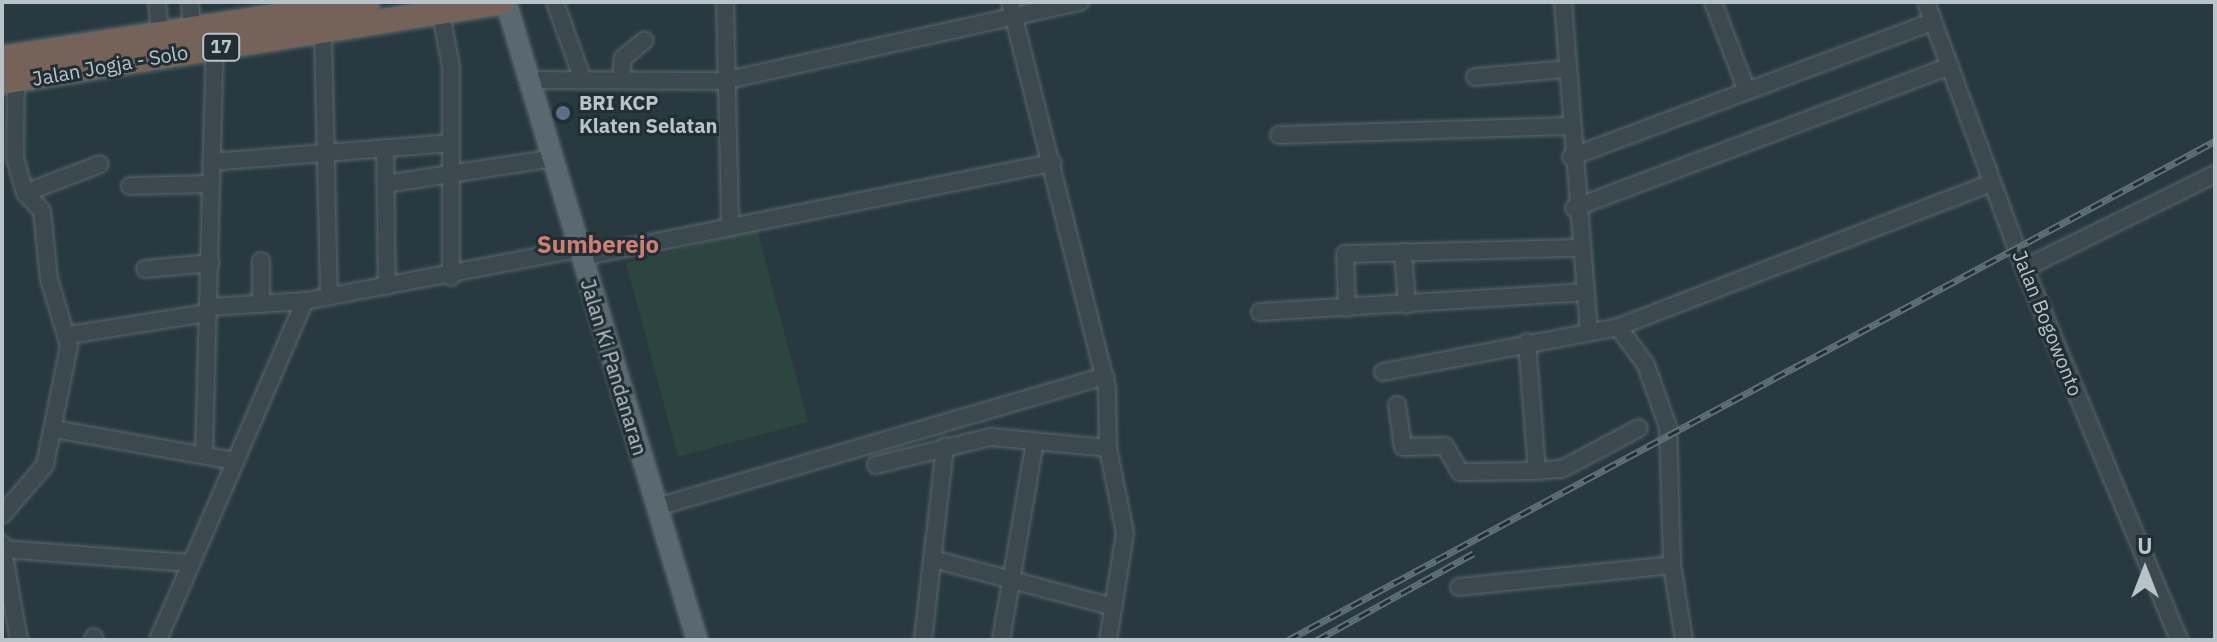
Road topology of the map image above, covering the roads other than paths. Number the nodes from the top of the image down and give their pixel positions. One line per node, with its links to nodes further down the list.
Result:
1 (157, 2): 16 (street)
2 (190, 2): 15 (street)
3 (368, 2): 15 (highway, Jalan Jogja - Solo / 17)
4 (504, 2): 12 (highway, Jalan Jogja - Solo / 17); 24 (main road, Jalan Ki Pandanaran)
5 (555, 2): 25 (street)
6 (725, 2): 27 (street)
7 (1010, 2): 13 (street)
8 (1080, 2): 13 (street)
9 (1563, 2): 22 (street)
10 (1713, 2): 28 (street)
11 (1926, 2): 14 (street, Jalan Bogowonto)
12 (441, 14): 17 (highway, Jalan Jogja - Solo / 17); 31 (street)
13 (1019, 17): 27 (street); 37 (street)
14 (1933, 22): 20 (street, Jalan Bogowonto); 28 (street)
15 (192, 30): 16 (highway, Jalan Jogja - Solo / 17)
16 (160, 33): 21 (highway, Jalan Jogja - Solo / 17)
17 (323, 33): 19 (highway, Jalan Jogja - Solo / 17); 33 (street)
18 (645, 40): 26 (street)
19 (215, 47): 21 (highway, Jalan Jogja - Solo / 17); 36 (street)
20 (1950, 66): 41 (street, Jalan Bogowonto); 46 (street)
21 (9, 69): 45 (street)
22 (1566, 69): 23 (street); 29 (street)
23 (1475, 77)
24 (527, 80): 25 (street); 35 (main road, Jalan Ki Pandanaran)
25 (583, 80): 26 (street)
26 (621, 80): 27 (street)
27 (723, 81): 47 (street)
28 (1747, 91): 34 (street)
29 (1568, 126): 30 (street); 34 (street)
30 (1279, 135)
31 (451, 143): 32 (street); 40 (street)
32 (385, 148): 33 (street); 43 (street)
33 (327, 153): 36 (street); 58 (street)
34 (1571, 157): 46 (street)
35 (549, 159): 40 (street); 50 (main road, Jalan Ki Pandanaran)
36 (211, 162): 42 (street)
37 (1053, 163): 47 (street); 70 (street)
38 (100, 164): 45 (street)
39 (2215, 174): 53 (street)
40 (452, 180): 43 (street); 55 (street)
41 (1992, 183): 53 (street, Jalan Bogowonto); 65 (street)
42 (211, 184): 44 (street); 52 (street)
43 (385, 184): 56 (street)
44 (130, 186)
45 (25, 193): 67 (street)
46 (1574, 208): 48 (street)
47 (730, 225): 50 (street)
48 (1579, 248): 49 (street); 57 (street)
49 (1403, 252): 61 (street); 62 (street)
50 (580, 253): 55 (street); 81 (main road, Jalan Ki Pandanaran)
51 (261, 261): 60 (street)
52 (211, 263): 54 (street); 63 (street)
53 (2025, 268): 97 (street, Jalan Bogowonto)
54 (145, 269)
55 (451, 277): 56 (street)
56 (387, 286): 58 (street)
57 (1584, 292): 61 (street); 66 (street)
58 (329, 297): 59 (street)
59 (305, 301): 60 (street); 78 (street)
60 (261, 304): 63 (street)
61 (1407, 305): 62 (street)
62 (1347, 308): 64 (street)
63 (208, 310): 67 (street); 77 (street)
64 (1260, 312)
65 (1618, 327): 66 (street); 86 (street)
66 (1589, 330): 68 (street)
67 (69, 335): 73 (street)
68 (1527, 342): 69 (street); 80 (street)
69 (1383, 372)
70 (1105, 376): 76 (street); 81 (street)
71 (1397, 405): 80 (street)
72 (1639, 428): 80 (street)
73 (54, 429): 77 (street); 82 (street)
74 (1035, 442): 75 (street); 76 (street); 87 (street)
75 (945, 446): 79 (street); 84 (street)
76 (1108, 448): 89 (street)
77 (204, 455): 78 (street)
78 (234, 461): 85 (street)
79 (876, 465)
80 (1537, 471)
81 (657, 507): 92 (main road, Jalan Ki Pandanaran)
82 (2, 515)
83 (3, 546): 85 (street); 90 (street)
84 (933, 559): 87 (street); 93 (street)
85 (191, 563): 91 (street)
86 (1672, 565): 88 (street); 96 (street)
87 (1012, 580): 89 (street); 94 (street)
88 (1459, 587)
89 (1114, 607): 95 (street)
90 (19, 640)
91 (158, 640)
92 (697, 640)
93 (923, 640)
94 (1001, 640)
95 (1108, 640)
96 (1684, 640)
97 (2179, 640)

